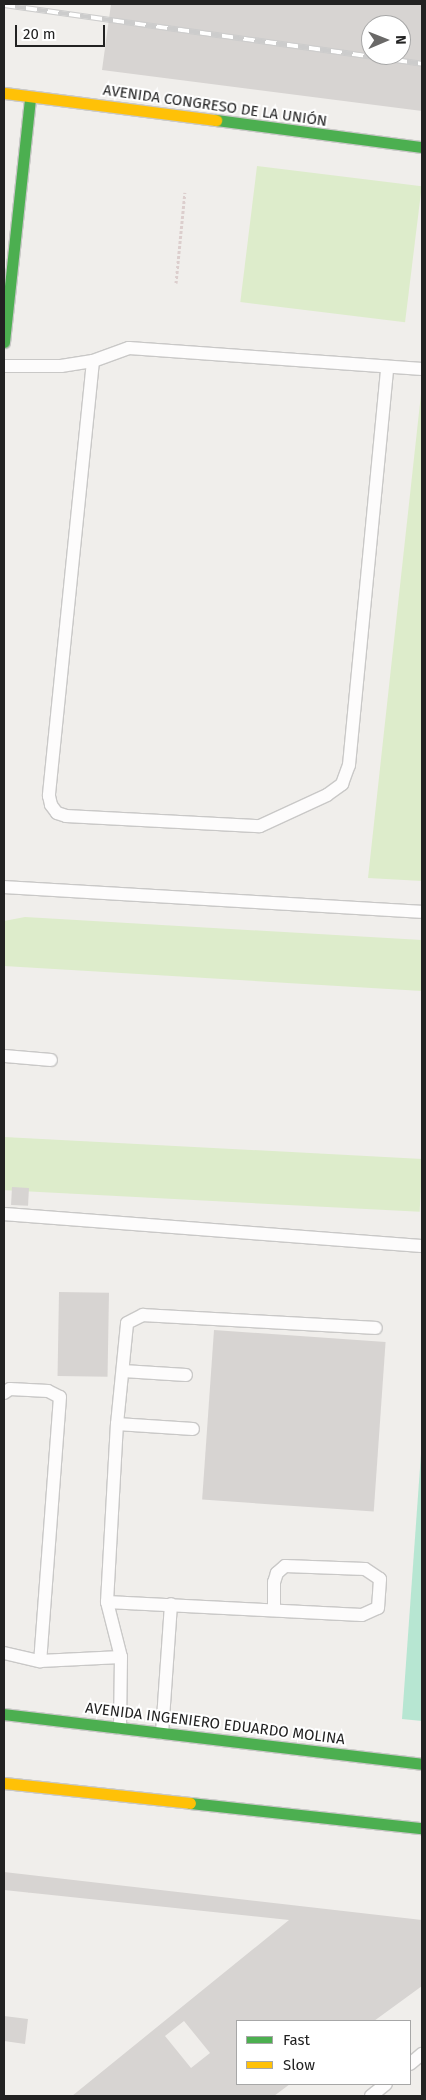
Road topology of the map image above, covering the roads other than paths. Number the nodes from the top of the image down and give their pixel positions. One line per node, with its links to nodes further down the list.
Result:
1 (4, 92): 2 (street, AVENIDA CONGRESO DE LA UNIÓN)
2 (30, 97): 3 (street, AVENIDA CONGRESO DE LA UNIÓN); 4 (street)
3 (422, 147)
4 (4, 342)
5 (92, 361): 6 (lane); 7 (lane); 7 (lane)
6 (4, 366)
7 (386, 367): 8 (lane)
8 (422, 370)
9 (4, 887): 10 (lane)
10 (422, 912)
11 (4, 1056): 12 (lane)
12 (51, 1060)
13 (4, 1214): 14 (lane)
14 (422, 1246)
15 (376, 1328): 16 (lane)
16 (123, 1370): 17 (lane); 19 (lane)
17 (186, 1375)
18 (4, 1393): 26 (lane)
19 (117, 1424): 20 (lane); 21 (lane)
20 (193, 1429)
21 (107, 1602): 22 (lane); 25 (lane)
22 (171, 1604): 23 (lane); 29 (lane)
23 (274, 1610): 23 (lane)
24 (4, 1653): 26 (lane)
25 (121, 1656): 26 (lane); 28 (lane)
26 (40, 1661)
27 (4, 1714): 28 (street, AVENIDA INGENIERO EDUARDO MOLINA)
28 (120, 1728): 29 (street, AVENIDA INGENIERO EDUARDO MOLINA)
29 (162, 1733): 30 (street, AVENIDA INGENIERO EDUARDO MOLINA)
30 (422, 1764)
31 (4, 1784): 32 (street)
32 (422, 1828)
33 (422, 2054): 34 (lane)
34 (411, 2063)
35 (385, 2085): 36 (lane)
36 (371, 2096)

